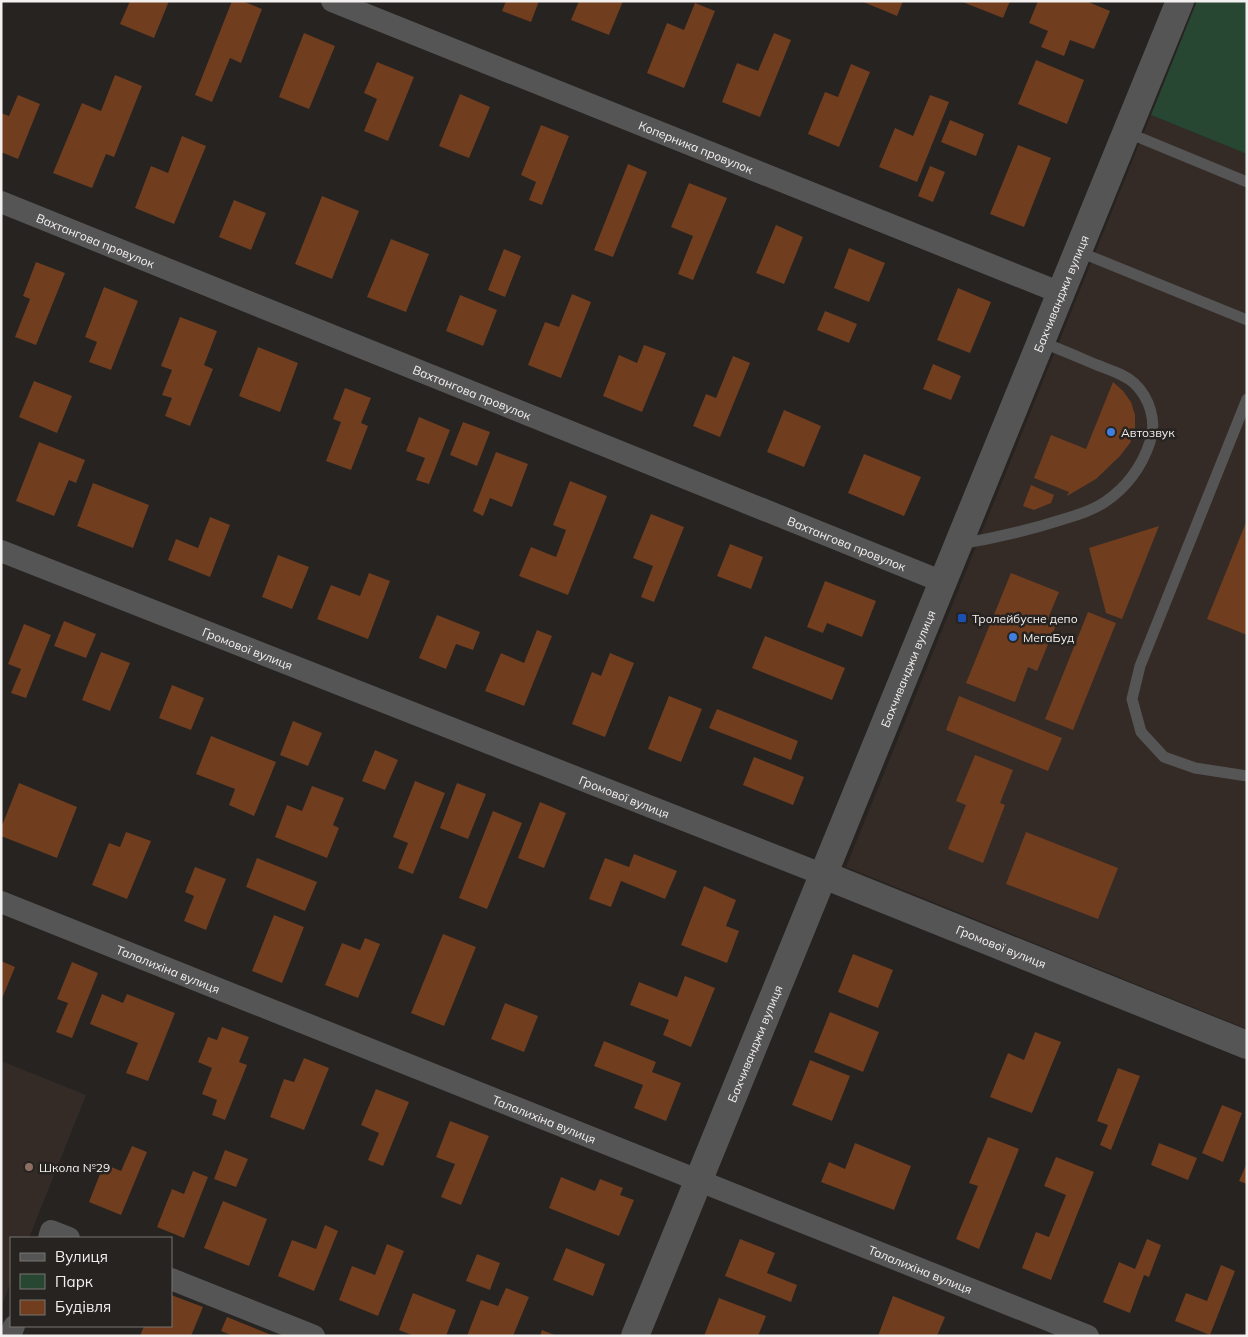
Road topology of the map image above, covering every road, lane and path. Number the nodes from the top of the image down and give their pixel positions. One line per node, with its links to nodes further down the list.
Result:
1 (332, 1): 7 (street, Коперника провулок)
2 (1178, 2): 3 (street, Бахчиванджи вулиця)
3 (1126, 132): 4 (lane); 6 (street, Бахчиванджи вулиця)
4 (1247, 182)
5 (1, 202): 13 (street, Вахтангова провулок)
6 (1078, 251): 7 (street, Бахчиванджи вулиця); 8 (lane)
7 (1060, 293): 9 (street, Бахчиванджи вулиця)
8 (1247, 320)
9 (1041, 342): 11 (street, Бахчиванджи вулиця); 11 (lane)
10 (1247, 399): 14 (lane)
11 (958, 544): 13 (street, Бахчиванджи вулиця)
12 (1, 551): 15 (street, Громової вулиця)
13 (943, 582): 15 (street, Бахчиванджи вулиця)
14 (1247, 776)
15 (824, 875): 17 (street, Громової вулиця); 18 (street, Бахчиванджи вулиця)
16 (1, 902): 18 (street, Талалихіна вулиця)
17 (1247, 1045)
18 (699, 1180): 21 (street, Бахчиванджи вулиця); 22 (street, Талалихіна вулиця)
19 (172, 1279): 20 (street)
20 (314, 1336)
21 (636, 1336)
22 (1088, 1336)

